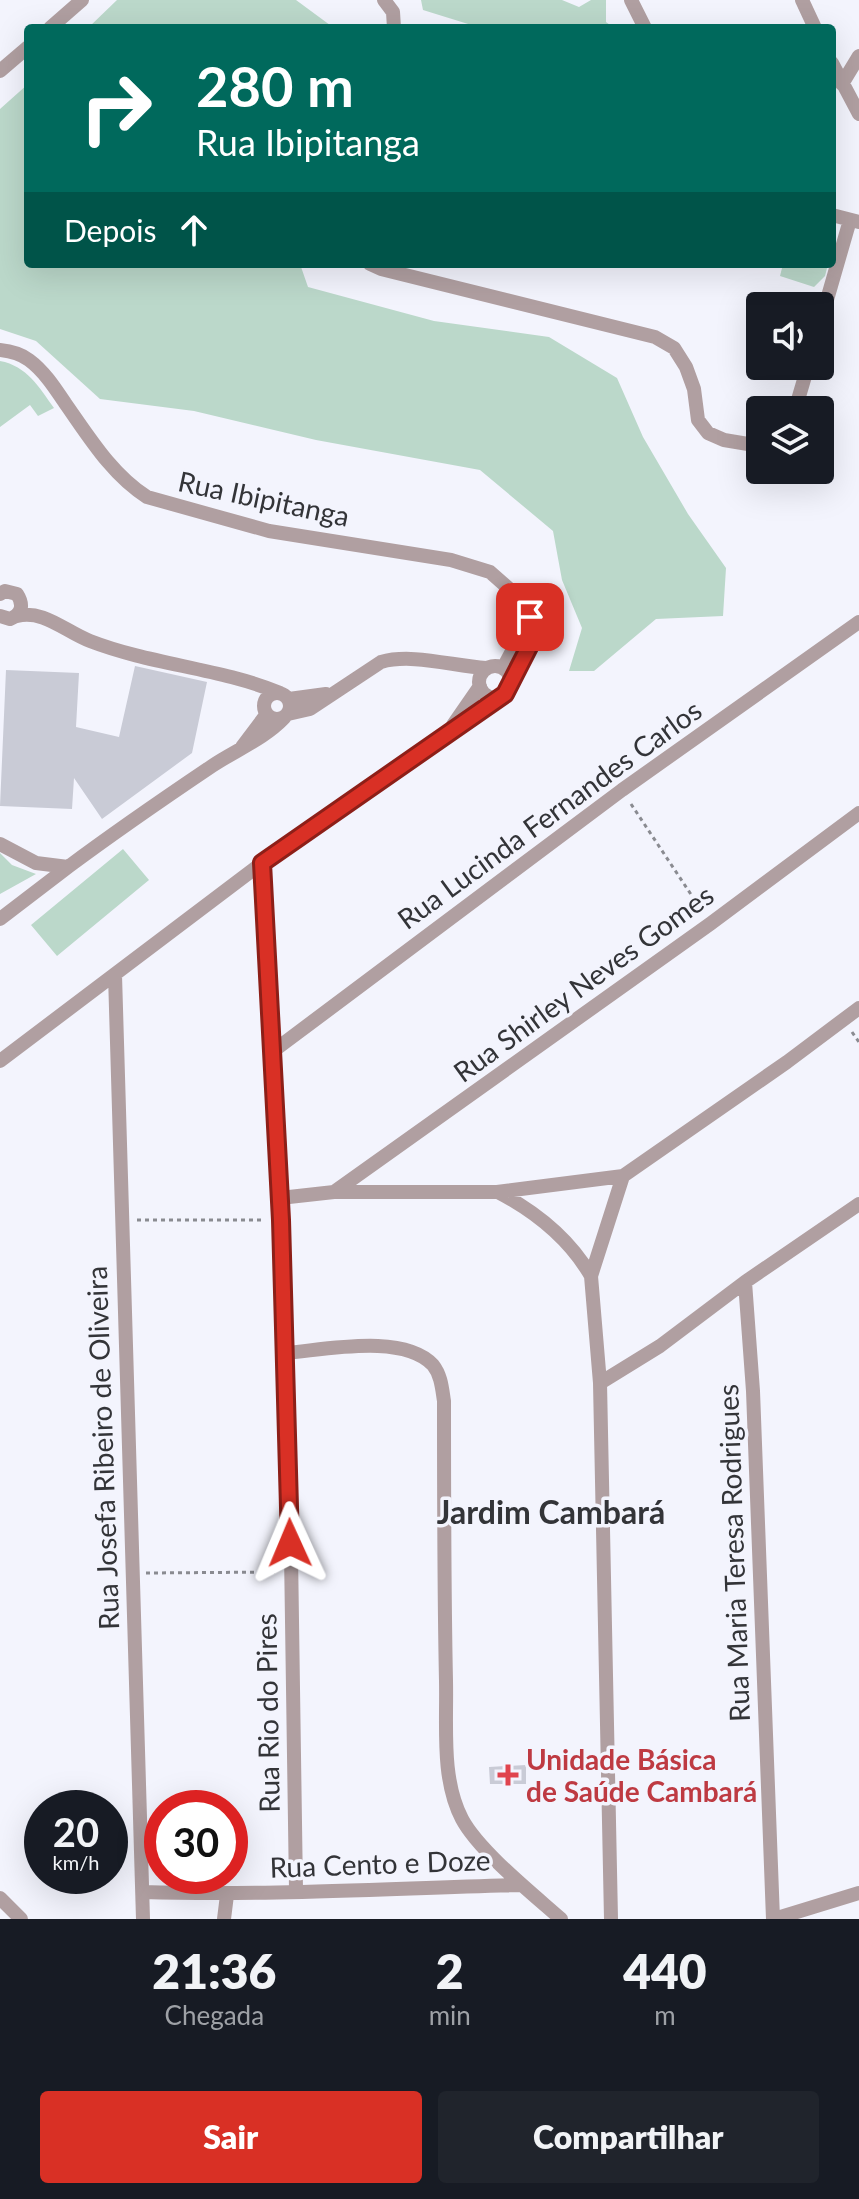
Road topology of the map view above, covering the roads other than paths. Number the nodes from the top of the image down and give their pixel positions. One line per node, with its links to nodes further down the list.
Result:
1 (82, 0): 5 (street)
2 (384, 0): 6 (street)
3 (631, 0): 7 (street)
4 (802, 0): 8 (street)
5 (55, 24)
6 (394, 24)
7 (643, 24)
8 (813, 24)
9 (24, 50): 11 (street)
10 (859, 56): 13 (street)
11 (0, 71)
12 (836, 71): 13 (street)
13 (842, 84): 14 (street)
14 (859, 114)
15 (855, 221): 17 (street)
16 (379, 268): 19 (street)
17 (831, 292)
18 (0, 350): 24 (street, Rua Ibipitanga)
19 (746, 444)
20 (0, 580): 22 (street)
21 (0, 594): 22 (street)
22 (11, 613): 26 (street)
23 (859, 622): 39 (street, Rua Lucinda Fernandes Carlos)
24 (507, 674): 25 (street); 27 (street)
25 (482, 678): 27 (street); 28 (street); 30 (street)
26 (234, 679): 28 (street); 29 (street)
27 (500, 697): 30 (street)
28 (285, 706): 29 (street); 29 (street); 31 (street)
29 (265, 712): 31 (street)
30 (449, 732): 34 (street)
31 (241, 747): 35 (street)
32 (859, 813): 42 (street, Rua Shirley Neves Gomes)
33 (0, 844): 35 (street)
34 (262, 863): 37 (street); 39 (street, Rua Rio do Pires)
35 (68, 867): 36 (street)
36 (0, 919)
37 (115, 975): 40 (street); 52 (street, Rua Josefa Ribeiro de Oliveira)
38 (859, 1008): 41 (street)
39 (272, 1052): 44 (street, Rua Rio do Pires)
40 (0, 1061)
41 (623, 1176): 43 (street); 46 (street)
42 (334, 1192): 43 (street); 44 (street)
43 (497, 1192): 46 (street)
44 (280, 1198): 48 (street, Rua Rio do Pires)
45 (859, 1204): 47 (street)
46 (591, 1276): 49 (street)
47 (745, 1282): 49 (street); 61 (street, Rua Maria Teresa Rodrigues)
48 (285, 1353): 50 (street); 51 (street, Rua Rio do Pires)
49 (600, 1383): 60 (street)
50 (522, 1885): 51 (street, Rua Cento e Doze); 59 (street)
51 (296, 1890): 54 (street, Rua Cento e Doze)
52 (143, 1892): 54 (street, Rua Cento e Doze); 57 (street, Rua Josefa Ribeiro de Oliveira)
53 (859, 1893): 61 (street)
54 (227, 1895): 58 (street)
55 (0, 1898): 56 (street)
56 (21, 1919)
57 (143, 1919)
58 (224, 1919)
59 (561, 1919)
60 (611, 1919)
61 (774, 1919)

